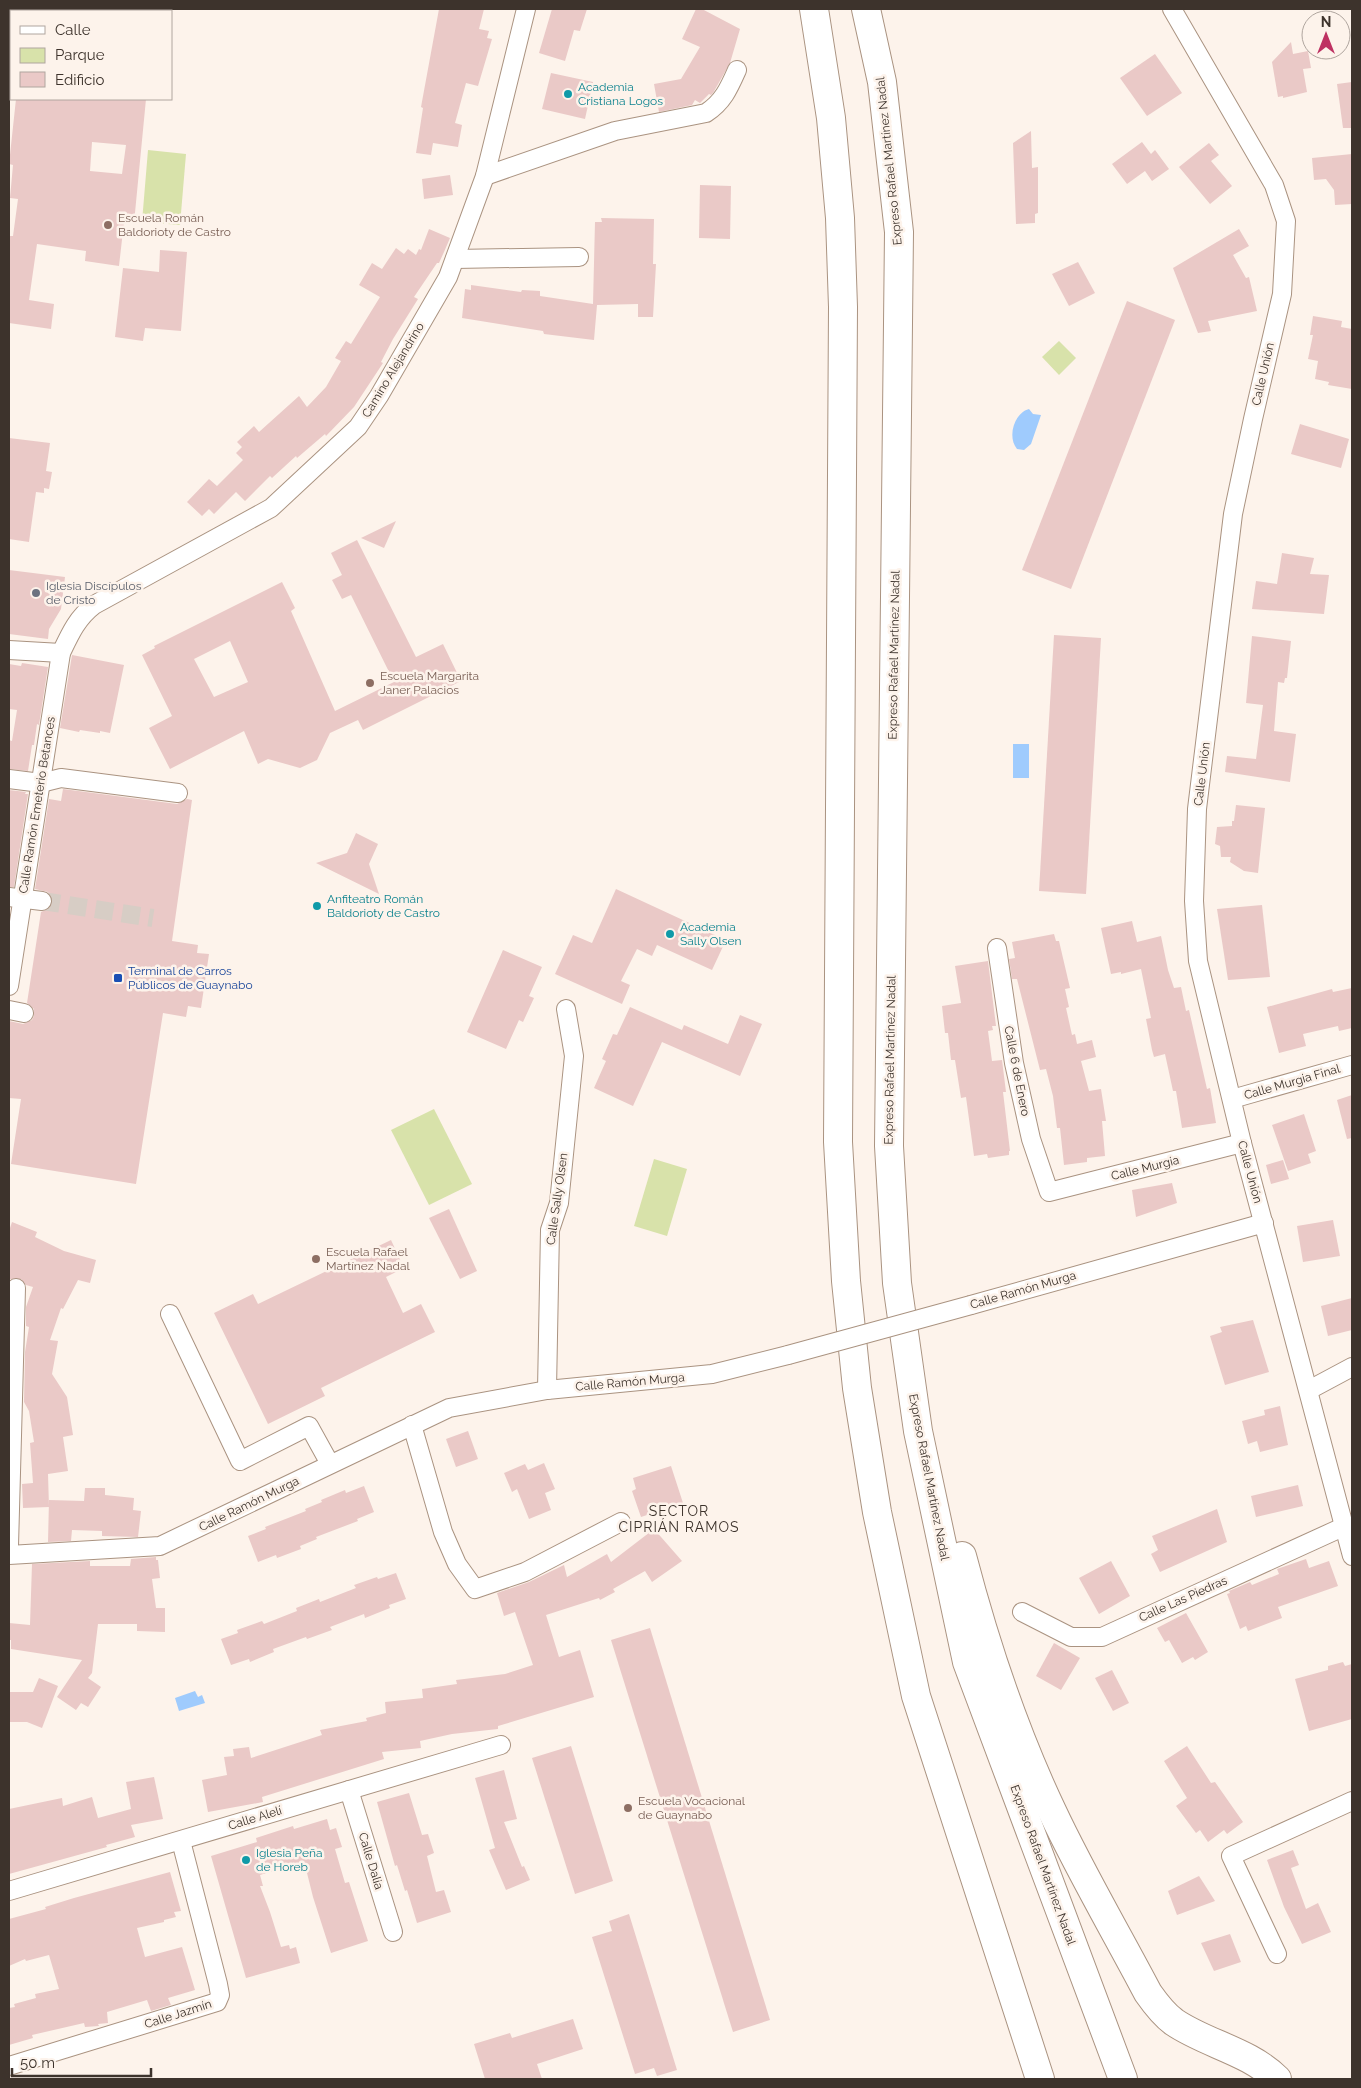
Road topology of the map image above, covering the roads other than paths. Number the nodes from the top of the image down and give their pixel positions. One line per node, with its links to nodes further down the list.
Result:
1 (526, 9): 6 (street, Camino Alejandrino)
2 (814, 9): 46 (highway)
3 (866, 9): 30 (highway, Expreso Rafael Martínez Nadal)
4 (1172, 9): 20 (street, Calle Unión)
5 (737, 70): 6 (street)
6 (485, 176): 8 (street, Camino Alejandrino)
7 (579, 257): 8 (street)
8 (455, 259): 10 (street, Camino Alejandrino)
9 (9, 650): 10 (street)
10 (61, 653): 12 (street, Calle Ramón Emeterio Betances)
11 (9, 778): 12 (street)
12 (41, 782): 13 (street); 14 (street, Calle Ramón Emeterio Betances)
13 (178, 793)
14 (15, 897): 15 (street); 17 (street, Calle Ramón Emeterio Betances)
15 (42, 901)
16 (997, 948): 22 (street, Calle 6 de Enero)
17 (9, 986)
18 (566, 1010): 27 (street, Calle Sally Olsen)
19 (1352, 1065): 20 (street, Calle Murgia Final)
20 (1232, 1099): 21 (street, Calle Unión)
21 (1242, 1144): 22 (street, Calle Murgia); 23 (street, Calle Unión)
22 (1049, 1192)
23 (1264, 1223): 27 (street, Calle Ramón Murga, bridge); 28 (street, Calle Unión)
24 (16, 1288): 34 (street)
25 (170, 1314): 31 (street)
26 (1352, 1367): 28 (street)
27 (547, 1390): 29 (street, Calle Ramón Murga)
28 (1309, 1390): 33 (street, Calle Unión)
29 (412, 1425): 31 (street, Calle Ramón Murga); 32 (street)
30 (918, 1431): 47 (highway, Expreso Rafael Martínez Nadal); 48 (highway)
31 (330, 1464): 35 (street, Calle Ramón Murga)
32 (621, 1522)
33 (1343, 1527): 36 (street, Calle Unión); 37 (street, Calle Las Piedras)
34 (9, 1546)
35 (9, 1555)
36 (1352, 1556)
37 (1022, 1612)
38 (501, 1744): 39 (street, Calle Alelí)
39 (348, 1790): 41 (street, Calle Alelí); 43 (street, Calle Dalia)
40 (1352, 1801): 44 (street)
41 (181, 1841): 42 (street, Calle Alelí); 45 (street, Calle Jazmín)
42 (9, 1892)
43 (393, 1932)
44 (1277, 1954)
45 (9, 2066)
46 (1040, 2079)
47 (1123, 2079)
48 (1277, 2079)

